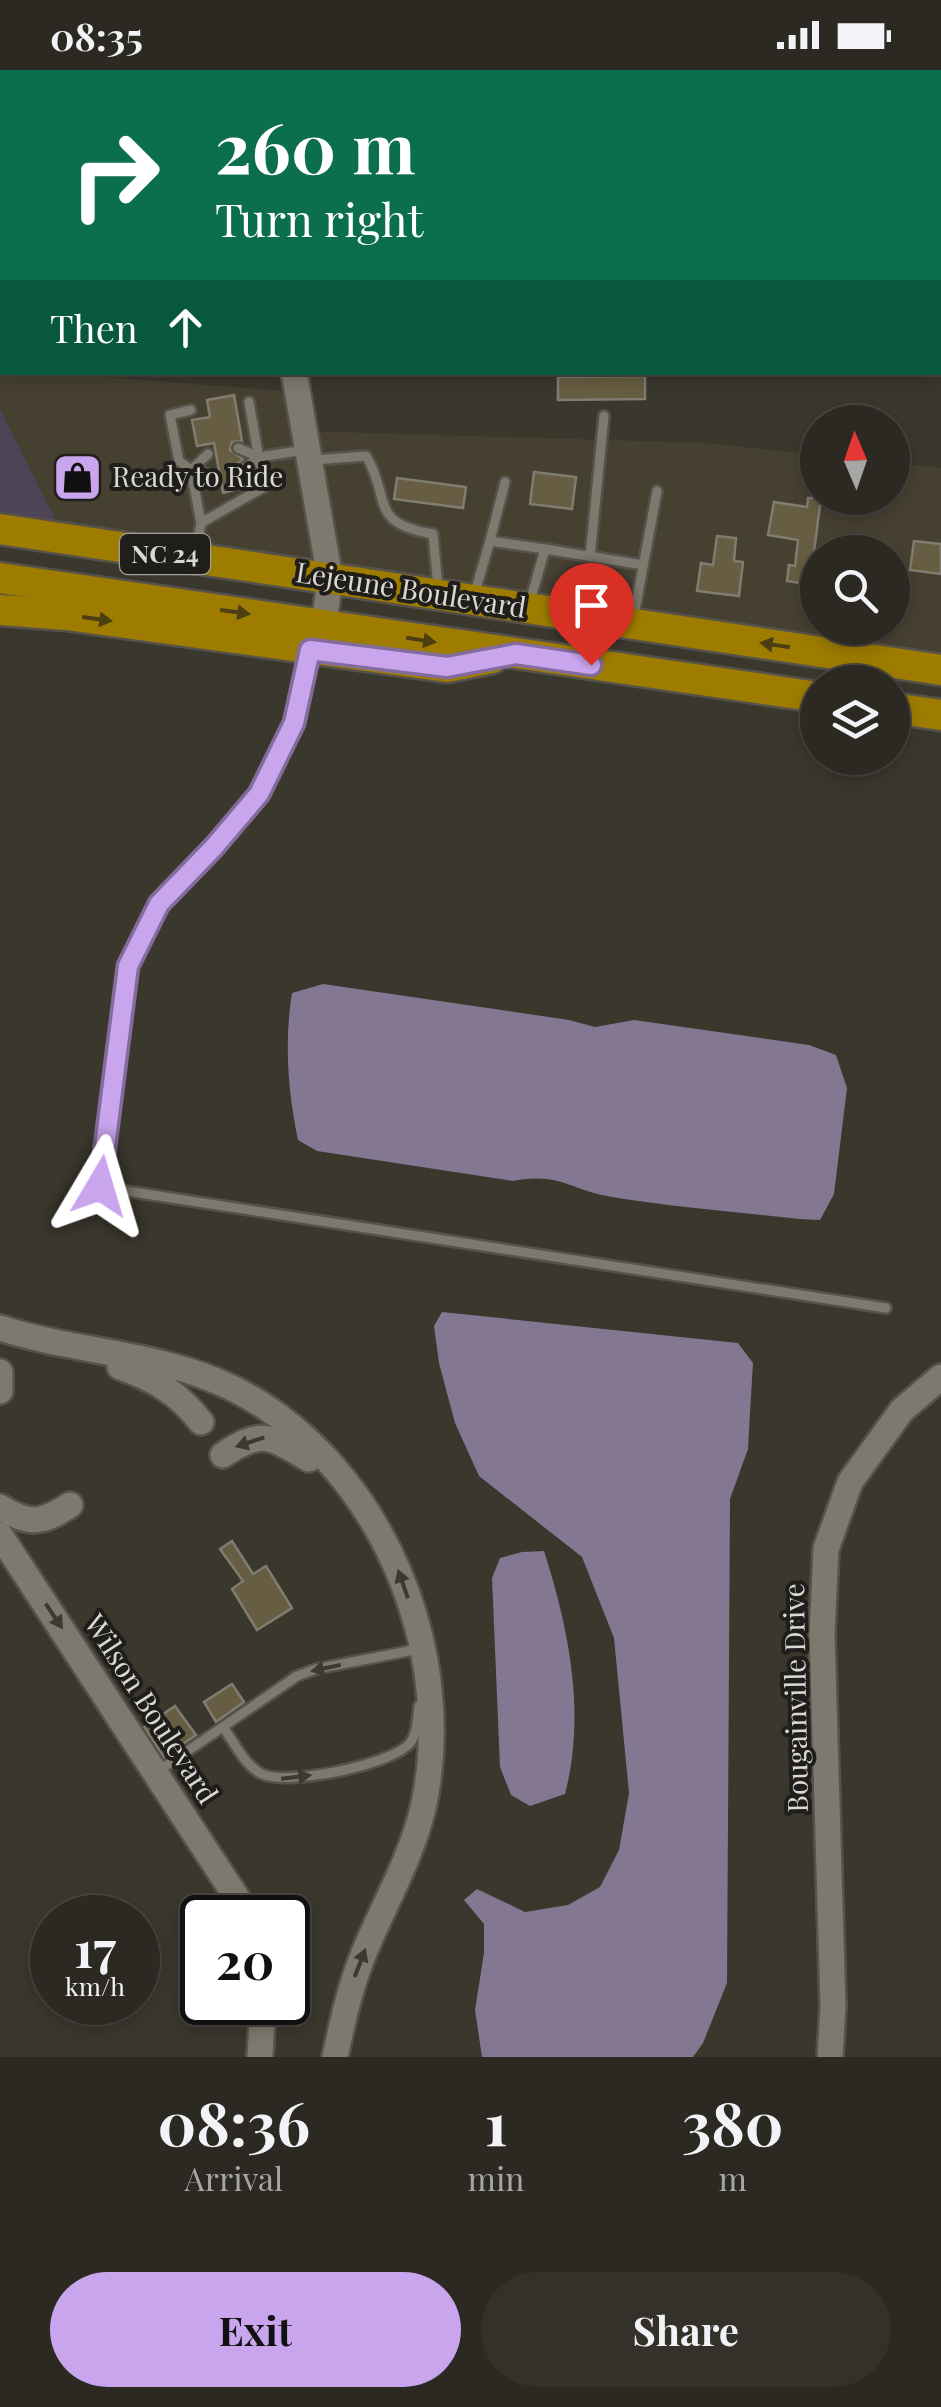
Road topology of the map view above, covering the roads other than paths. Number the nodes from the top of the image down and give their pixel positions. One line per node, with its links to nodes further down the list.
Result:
1 (295, 375): 7 (main road)
2 (249, 402): 8 (lane)
3 (191, 410): 9 (lane)
4 (604, 416): 18 (lane)
5 (238, 448): 8 (lane)
6 (208, 454): 9 (lane)
7 (308, 455): 8 (lane); 22 (main road); 23 (lane)
8 (259, 457): 10 (lane); 14 (lane)
9 (191, 470): 11 (lane); 14 (lane)
10 (242, 470)
11 (212, 476)
12 (504, 482): 16 (lane)
13 (658, 491): 20 (lane)
14 (201, 523): 19 (lane)
15 (0, 530): 19 (highway, Lejeune Boulevard / NC 24)
16 (490, 540): 17 (lane); 24 (lane)
17 (545, 549): 18 (lane); 25 (lane)
18 (590, 557): 20 (lane)
19 (195, 558): 22 (highway, Lejeune Boulevard / NC 24)
20 (643, 565): 27 (lane)
21 (0, 578): 28 (highway, Lejeune Boulevard / NC 24, one-way to 28)
22 (330, 578): 23 (highway, Lejeune Boulevard / NC 24); 28 (main road)
23 (438, 594): 24 (highway, Lejeune Boulevard / NC 24)
24 (472, 599): 25 (highway, Lejeune Boulevard / NC 24)
25 (528, 608): 27 (highway, Lejeune Boulevard / NC 24)
26 (0, 610): 28 (highway, one-way to 28)
27 (633, 624): 29 (highway, Lejeune Boulevard / NC 24, one-way to 27)
28 (317, 638): 30 (highway, Lejeune Boulevard, one-way to 30); 33 (lane)
29 (941, 670)
30 (800, 694)
31 (910, 711): 32 (highway)
32 (941, 715)
33 (886, 1308)
34 (0, 1328): 35 (main road)
35 (48, 1342): 39 (main road); 41 (main road)
36 (0, 1372): 38 (main road)
37 (941, 1377): 52 (main road, Bougainville Drive)
38 (0, 1391)
39 (201, 1422)
40 (223, 1455): 41 (main road, one-way to 40)
41 (340, 1476): 45 (main road, one-way to 41)
42 (70, 1506): 43 (main road)
43 (0, 1507)
44 (0, 1535): 47 (main road, Wilson Boulevard, one-way to 47)
45 (423, 1657): 46 (lane, one-way to 46); 46 (lane, one-way to 45); 51 (main road, one-way to 45)
46 (223, 1726): 47 (lane)
47 (157, 1772): 48 (main road, Wilson Boulevard)
48 (235, 1895)
49 (262, 2025): 50 (main road)
50 (260, 2057)
51 (336, 2057)
52 (830, 2057)

